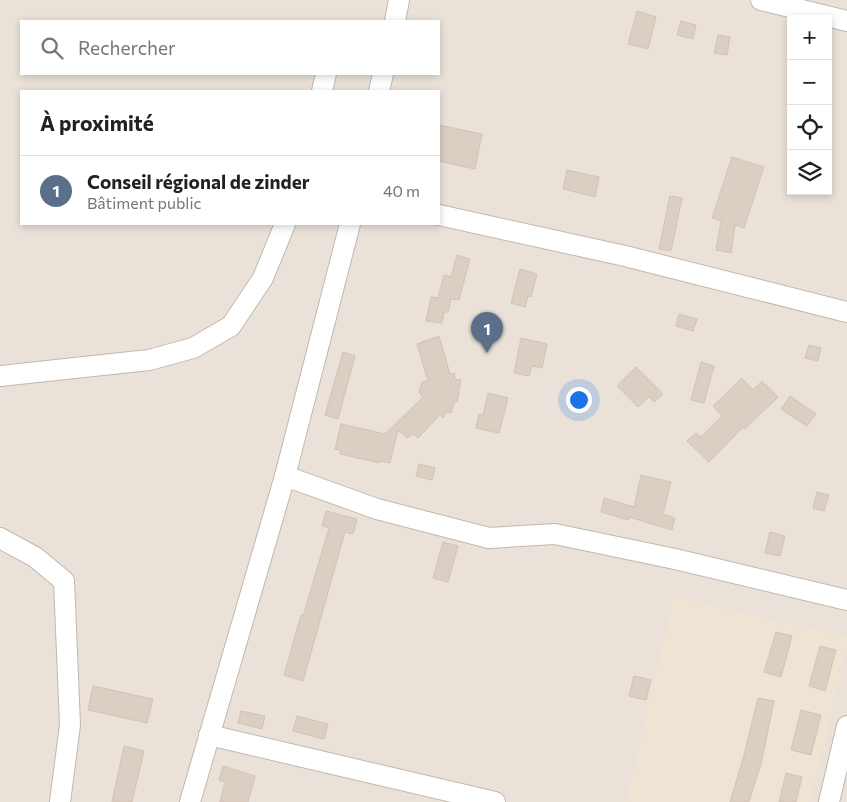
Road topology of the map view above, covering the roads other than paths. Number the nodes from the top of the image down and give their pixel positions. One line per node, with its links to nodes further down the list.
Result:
1 (399, 0): 3 (street)
2 (762, 0): 4 (street)
3 (394, 20)
4 (847, 21)
5 (326, 75): 7 (street)
6 (383, 75): 8 (street)
7 (322, 90)
8 (380, 90)
9 (440, 215): 12 (street)
10 (285, 225): 13 (street)
11 (350, 225): 14 (street)
12 (847, 312)
13 (0, 376)
14 (285, 476): 16 (street); 18 (street)
15 (0, 538): 19 (street)
16 (847, 600)
17 (847, 726): 22 (street)
18 (209, 735): 20 (street); 21 (street)
19 (60, 802)
20 (190, 802)
21 (495, 802)
22 (829, 802)

